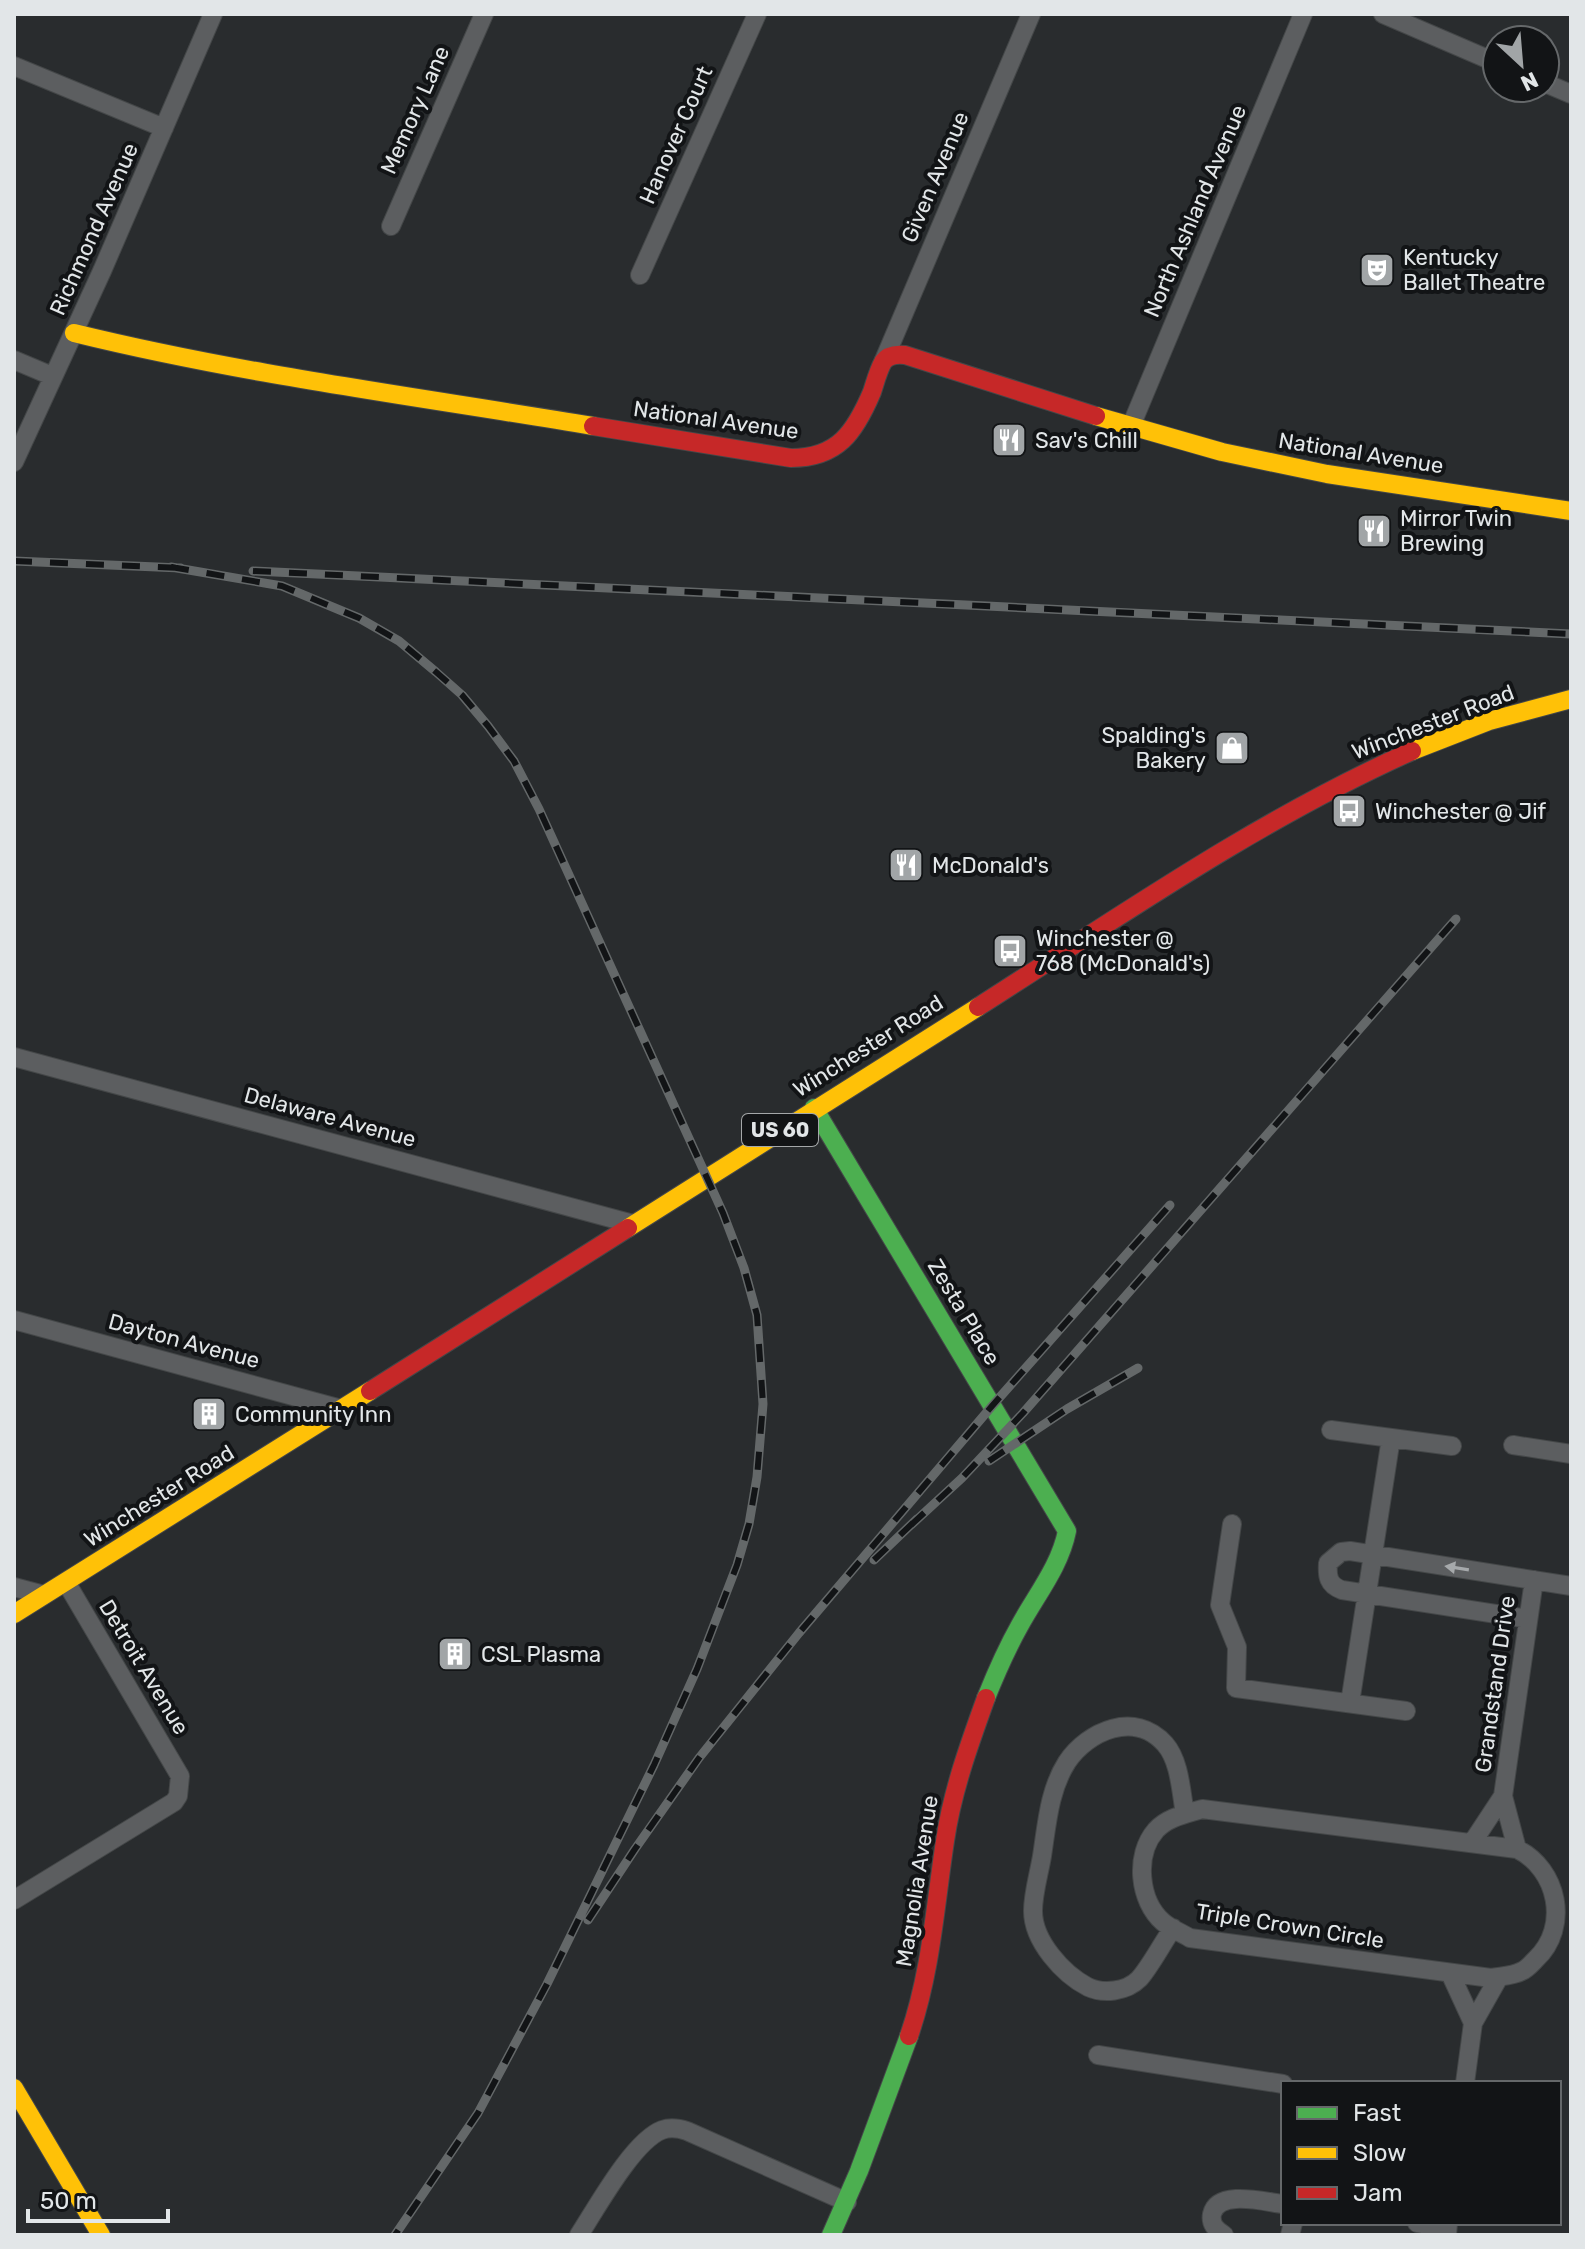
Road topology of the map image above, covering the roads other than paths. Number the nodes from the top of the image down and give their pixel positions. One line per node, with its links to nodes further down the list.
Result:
1 (213, 14): 9 (street, Richmond Avenue)
2 (484, 14): 10 (street, Memory Lane)
3 (757, 14): 11 (street, Hanover Court)
4 (1031, 14): 14 (street, Given Avenue)
5 (1303, 14): 16 (street, North Ashland Avenue)
6 (1383, 14): 7 (street)
7 (1481, 56)
8 (14, 66): 9 (street)
9 (164, 128): 12 (street, Richmond Avenue)
10 (391, 226)
11 (640, 275)
12 (74, 333): 14 (street, National Avenue); 15 (street, Richmond Avenue)
13 (14, 360): 15 (street)
14 (884, 360): 16 (street, National Avenue)
15 (52, 376): 17 (street, Richmond Avenue)
16 (1131, 426): 18 (street, National Avenue)
17 (14, 462)
18 (1571, 511)
19 (1571, 699): 21 (street, Winchester Road / US 60)
20 (14, 1057): 22 (street, Delaware Avenue)
21 (814, 1108): 22 (street, Winchester Road / US 60); 31 (street, Zesta Place)
22 (633, 1224): 24 (street, Winchester Road / US 60)
23 (14, 1320): 24 (street, Dayton Avenue)
24 (341, 1409): 34 (street, Winchester Road / US 60)
25 (1331, 1430): 26 (street)
26 (1391, 1438): 28 (street); 32 (street)
27 (1513, 1445): 29 (street)
28 (1452, 1446)
29 (1571, 1454)
30 (1232, 1524): 41 (street)
31 (1066, 1541): 59 (street, Magnolia Avenue)
32 (1373, 1555): 33 (street, one-way to 32); 37 (street); 37 (street)
33 (1534, 1580): 35 (street); 40 (street, Grandstand Drive)
34 (66, 1582): 38 (street, Winchester Road / US 60); 47 (street, Detroit Avenue)
35 (1571, 1586)
36 (14, 1587): 38 (street)
37 (1367, 1594): 40 (street); 41 (street)
38 (44, 1595): 39 (street, Winchester Road / US 60)
39 (14, 1614)
40 (1528, 1619): 43 (street, Grandstand Drive)
41 (1350, 1703): 42 (street)
42 (1406, 1711)
43 (1503, 1796): 45 (street, Grandstand Drive); 46 (street, Grandstand Drive)
44 (1185, 1814): 45 (street, Triple Crown Circle); 49 (street, Triple Crown Circle); 49 (street)
45 (1472, 1843): 46 (street, Triple Crown Circle)
46 (1517, 1849): 48 (street)
47 (14, 1900)
48 (1564, 1910): 50 (street)
49 (1173, 1928): 52 (street, Triple Crown Circle)
50 (1551, 1937): 51 (street); 53 (street)
51 (1571, 1940)
52 (1450, 1973): 53 (street, Triple Crown Circle); 54 (street)
53 (1499, 1977): 54 (street)
54 (1473, 2023): 56 (street)
55 (1098, 2055): 57 (street)
56 (1465, 2081)
57 (1281, 2084)
58 (14, 2088): 61 (street)
59 (847, 2202): 62 (street); 63 (street, Magnolia Avenue)
60 (1281, 2204): 64 (street)
61 (101, 2235)
62 (579, 2235)
63 (831, 2235)
64 (1224, 2235)

